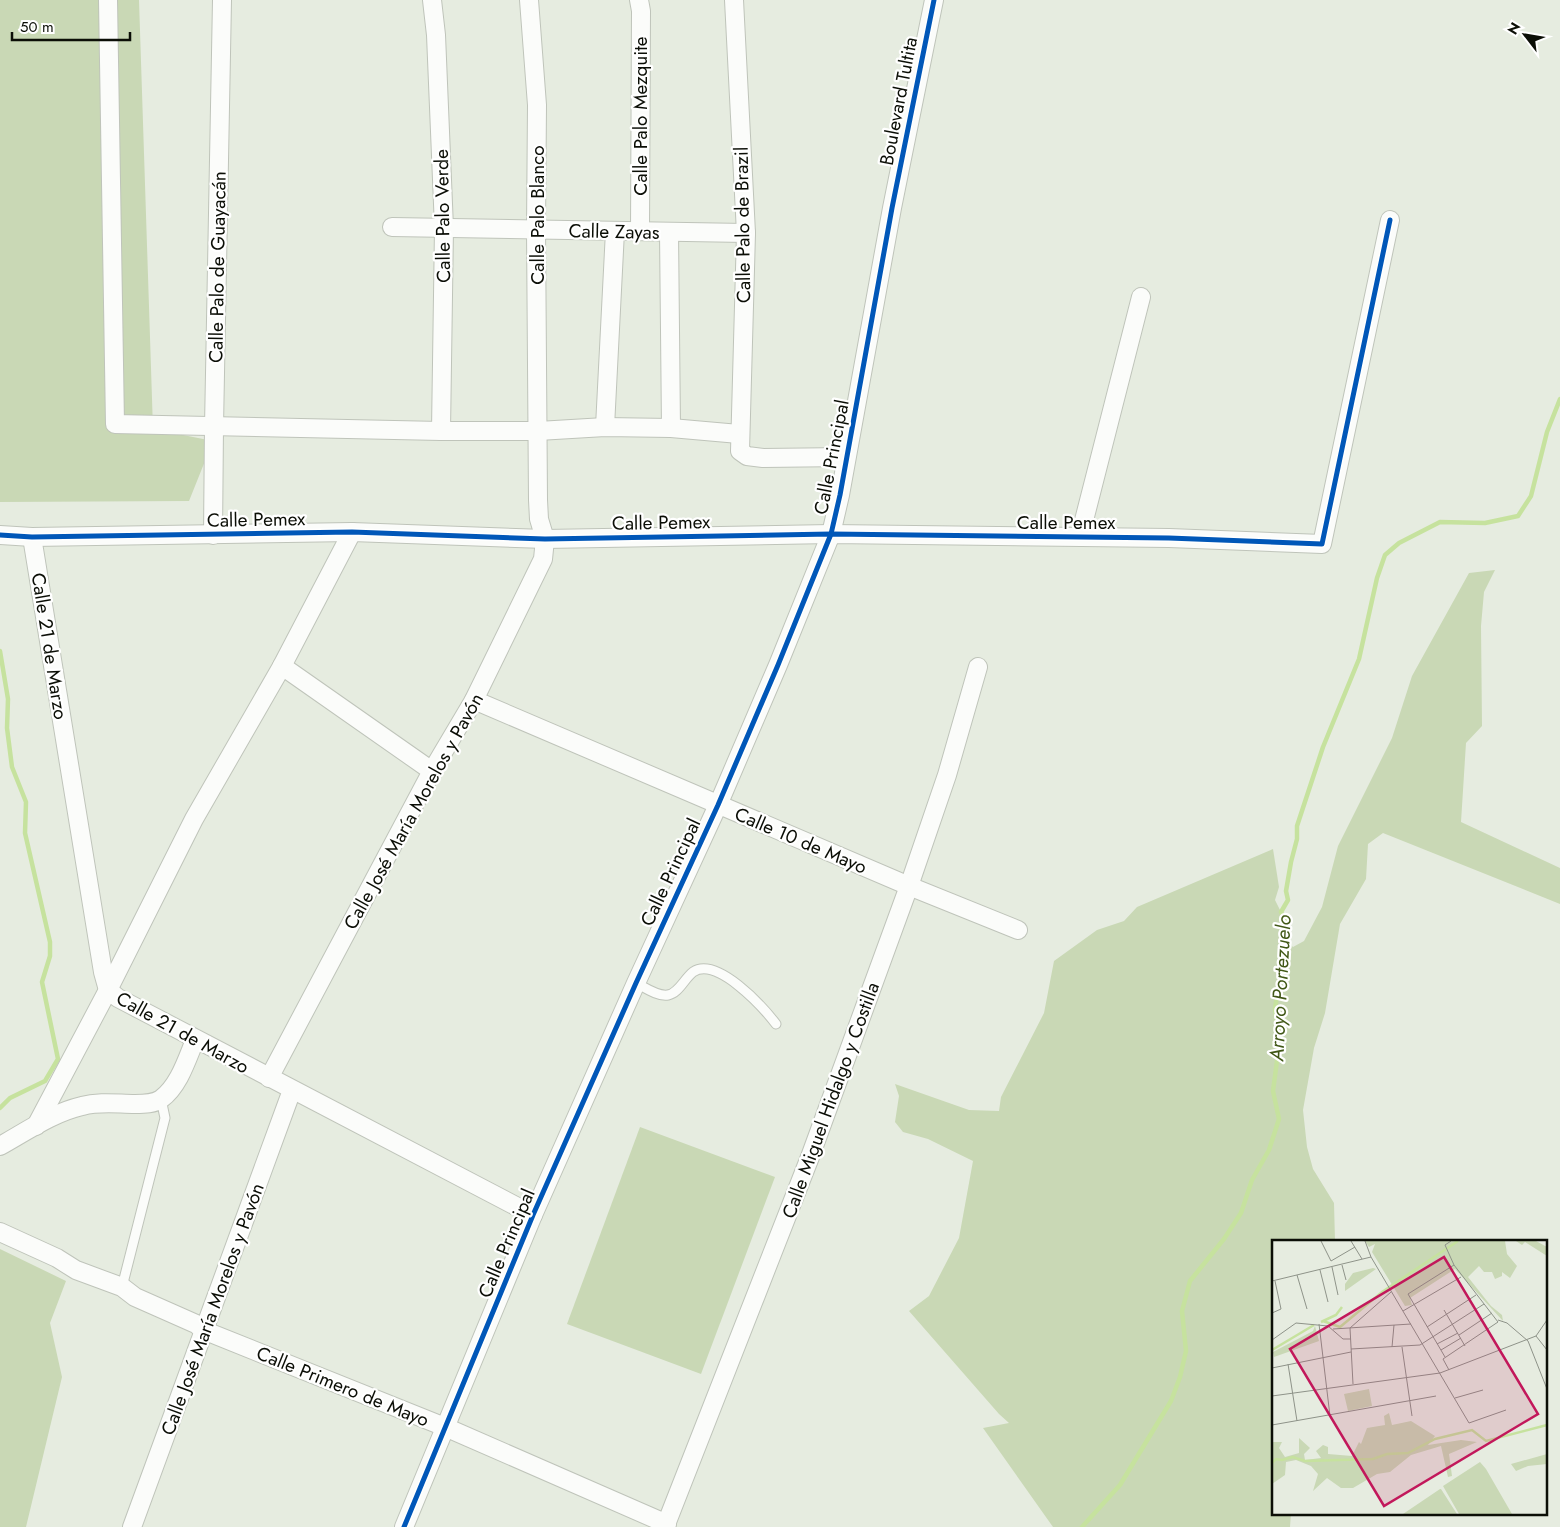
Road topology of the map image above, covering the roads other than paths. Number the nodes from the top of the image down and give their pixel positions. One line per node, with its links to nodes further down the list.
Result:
1 (108, 0): 18 (street)
2 (222, 0): 18 (street, Calle Palo de Guayacán)
3 (432, 0): 11 (street, Calle Palo Verde)
4 (529, 0): 12 (street, Calle Palo Blanco)
5 (639, 0): 14 (street, Calle Palo Mezquite)
6 (734, 0): 16 (street, Calle Palo de Brazil)
7 (934, 0): 8 (street, Boulevard Tultita)
8 (892, 208): 24 (street, Calle Principal)
9 (1390, 220): 29 (street, Calle Pemex)
10 (392, 227): 11 (street, Calle Zayas)
11 (444, 228): 12 (street, Calle Zayas); 22 (street, Calle Palo Verde)
12 (536, 230): 13 (street, Calle Zayas); 21 (street, Calle Palo Blanco)
13 (615, 231): 14 (street, Calle Zayas); 19 (street)
14 (640, 231): 15 (street, Calle Zayas)
15 (669, 232): 16 (street, Calle Zayas); 20 (street)
16 (746, 233): 23 (street, Calle Palo de Brazil)
17 (1141, 297): 29 (street)
18 (214, 427): 22 (street); 28 (street, Calle Palo de Guayacán)
19 (605, 427): 20 (street); 21 (street)
20 (671, 428): 23 (street)
21 (538, 431): 22 (street); 31 (street, Calle Palo Blanco)
22 (441, 432)
23 (740, 442): 24 (street)
24 (846, 457): 26 (street, Calle Principal)
25 (352, 532): 28 (street, Calle Pemex); 31 (street, Calle Pemex); 32 (street)
26 (831, 534): 29 (street, Calle Pemex); 31 (street, Calle Pemex); 36 (street, Calle Principal)
27 (0, 535): 30 (street, Calle Pemex)
28 (213, 535): 30 (street, Calle Pemex)
29 (1080, 536)
30 (32, 537): 40 (street, Calle 21 de Marzo)
31 (545, 539): 34 (street, Calle José María Morelos y Pavón)
32 (282, 666): 35 (street); 40 (street)
33 (978, 667): 37 (street, Calle Miguel Hidalgo y Costilla)
34 (474, 700): 35 (street, Calle José María Morelos y Pavón); 36 (street, Calle 10 de Mayo)
35 (432, 771): 43 (street, Calle José María Morelos y Pavón)
36 (718, 805): 37 (street, Calle 10 de Mayo); 39 (street, Calle Principal)
37 (909, 886): 38 (street, Calle 10 de Mayo); 53 (street, Calle Miguel Hidalgo y Costilla)
38 (1018, 930)
39 (636, 983): 41 (lane); 48 (street, Calle Principal)
40 (108, 990): 42 (street, Calle 21 de Marzo); 46 (street)
41 (776, 1024)
42 (195, 1040): 43 (street, Calle 21 de Marzo); 45 (street)
43 (269, 1078): 44 (street, Calle 21 de Marzo)
44 (292, 1090): 48 (street, Calle 21 de Marzo); 51 (street, Calle José María Morelos y Pavón)
45 (161, 1099): 46 (street); 50 (lane)
46 (36, 1126): 47 (street)
47 (0, 1146)
48 (533, 1215): 52 (street, Calle Principal)
49 (0, 1232): 50 (street, Calle Primero de Mayo)
50 (122, 1287): 51 (street, Calle Primero de Mayo)
51 (203, 1330): 52 (street, Calle Primero de Mayo); 54 (street, Calle José María Morelos y Pavón)
52 (445, 1427): 53 (street, Calle Primero de Mayo); 55 (street, Calle Principal)
53 (666, 1526)
54 (132, 1527)
55 (404, 1527)

